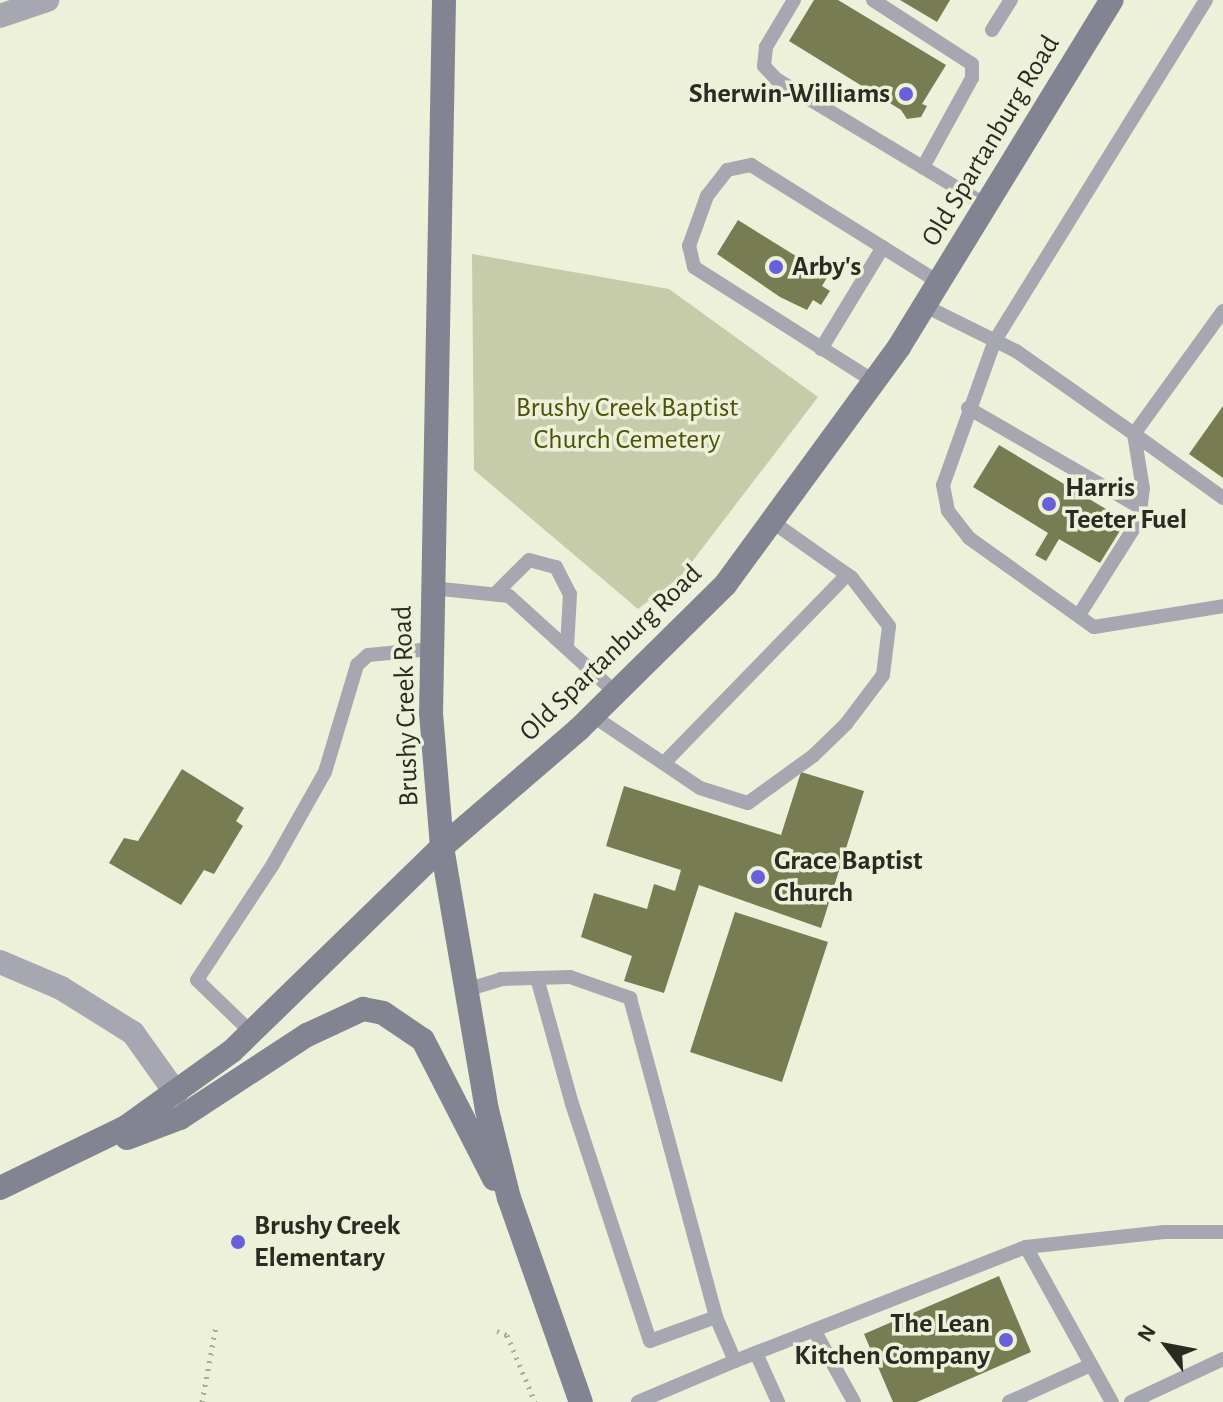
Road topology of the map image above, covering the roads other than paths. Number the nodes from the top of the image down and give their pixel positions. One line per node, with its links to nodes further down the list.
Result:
1 (47, 0): 8 (street)
2 (444, 0): 25 (main road, Brushy Creek Road)
3 (794, 0): 10 (lane)
4 (873, 0): 10 (lane)
5 (1011, 0): 9 (lane)
6 (1112, 0): 11 (main road, Old Spartanburg Road)
7 (1206, 0): 16 (lane)
8 (0, 16)
9 (992, 30)
10 (923, 167): 11 (lane)
11 (987, 206): 13 (main road, Old Spartanburg Road)
12 (883, 247): 13 (lane); 17 (lane); 17 (lane)
13 (940, 283): 14 (main road, Old Spartanburg Road)
14 (925, 306): 16 (lane); 18 (main road, Old Spartanburg Road)
15 (1223, 311): 20 (lane)
16 (995, 340): 19 (lane); 20 (lane)
17 (821, 349): 18 (lane)
18 (875, 382): 23 (main road, Old Spartanburg Road)
19 (968, 408): 22 (lane); 28 (lane)
20 (1134, 434): 21 (lane); 22 (lane)
21 (1223, 498)
22 (1141, 508): 28 (lane)
23 (774, 523): 24 (lane); 31 (main road, Old Spartanburg Road)
24 (847, 575): 33 (lane); 33 (lane)
25 (432, 588): 26 (lane); 30 (main road, Brushy Creek Road)
26 (497, 592): 29 (lane); 29 (lane)
27 (1223, 606): 28 (lane)
28 (1079, 615)
29 (567, 648): 31 (lane)
30 (432, 649): 34 (main road, Brushy Creek Road); 38 (lane)
31 (616, 693): 32 (main road, Old Spartanburg Road)
32 (593, 716): 33 (lane); 34 (main road, Old Spartanburg Road)
33 (666, 761)
34 (442, 847): 37 (main road); 38 (main road)
35 (0, 962): 39 (street)
36 (537, 978): 37 (lane); 45 (lane); 45 (lane)
37 (466, 990): 42 (main road)
38 (252, 1033): 39 (main road)
39 (176, 1093): 40 (main road)
40 (24, 1177): 41 (main road); 42 (main road)
41 (0, 1188)
42 (519, 1229): 51 (main road)
43 (1223, 1232): 44 (lane)
44 (1026, 1247): 46 (lane); 50 (lane)
45 (716, 1317): 49 (lane)
46 (814, 1330): 47 (lane); 54 (lane)
47 (756, 1353): 49 (lane); 53 (lane)
48 (1223, 1359): 57 (lane)
49 (735, 1361): 52 (lane)
50 (1091, 1365): 55 (lane); 56 (lane)
51 (581, 1402)
52 (638, 1402)
53 (778, 1402)
54 (854, 1402)
55 (1009, 1402)
56 (1112, 1402)
57 (1131, 1402)

